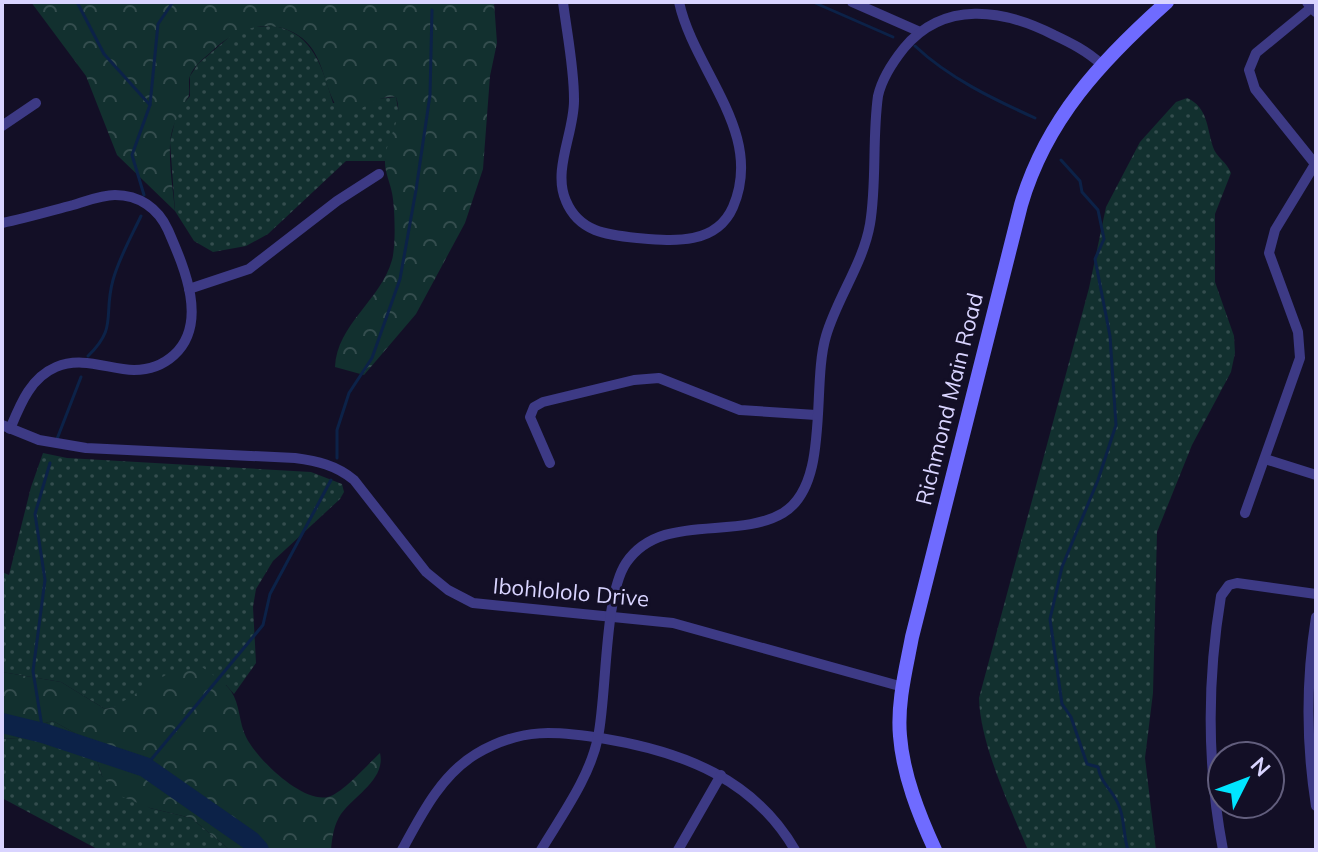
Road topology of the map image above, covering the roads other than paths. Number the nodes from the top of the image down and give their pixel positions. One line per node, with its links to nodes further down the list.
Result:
1 (563, 2): 2 (street)
2 (679, 2)
3 (852, 2): 6 (street)
4 (1167, 2): 7 (main road, Richmond Main Road)
5 (1312, 7): 10 (street)
6 (918, 31): 7 (street); 14 (street)
7 (1101, 64): 23 (main road, Richmond Main Road)
8 (36, 103): 9 (street)
9 (2, 126)
10 (1316, 164): 16 (street)
11 (379, 174): 13 (street)
12 (2, 223): 13 (street)
13 (189, 289): 15 (street)
14 (816, 415): 17 (street); 21 (street)
15 (6, 427): 21 (street, Ibohlololo Drive)
16 (1265, 459): 18 (street); 19 (street)
17 (550, 463)
18 (1316, 475)
19 (1245, 513)
20 (1316, 594): 32 (street)
21 (612, 616): 23 (street, Ibohlololo Drive); 24 (street)
22 (1316, 617): 26 (street)
23 (903, 687): 31 (main road, Richmond Main Road)
24 (598, 738): 25 (street); 27 (street); 28 (street)
25 (721, 775): 29 (street); 30 (street)
26 (1316, 806)
27 (402, 850)
28 (541, 850)
29 (678, 850)
30 (795, 850)
31 (935, 850)
32 (1223, 850)

